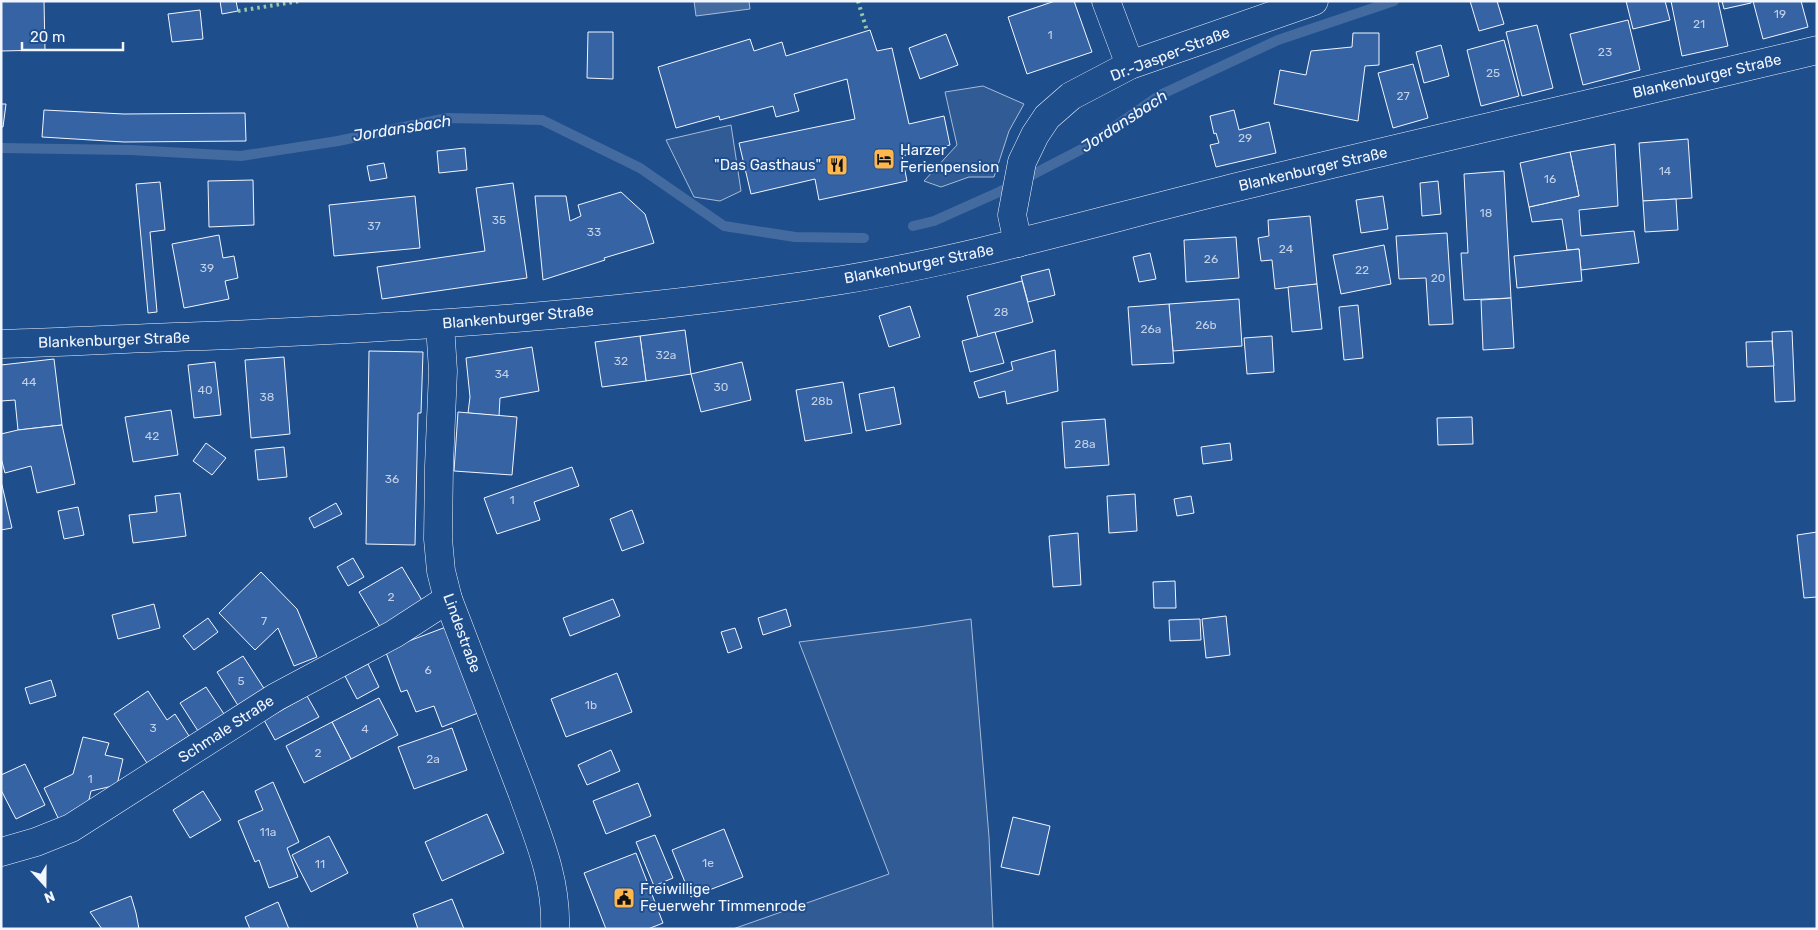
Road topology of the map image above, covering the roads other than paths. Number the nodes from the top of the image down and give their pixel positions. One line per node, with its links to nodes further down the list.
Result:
1 (1106, 1): 4 (main road)
2 (1314, 1): 4 (main road, Dr.-Jasper-Straße)
3 (1817, 50): 5 (main road, Blankenburger Straße)
4 (1130, 66): 5 (main road, Dr.-Jasper-Straße)
5 (1018, 244): 6 (main road, Blankenburger Straße)
6 (440, 324): 7 (main road, Blankenburger Straße); 8 (main road, Lindestraße)
7 (1, 344)
8 (448, 599): 9 (main road, Schmale Straße); 10 (main road, Lindestraße)
9 (1, 852)
10 (555, 929)

